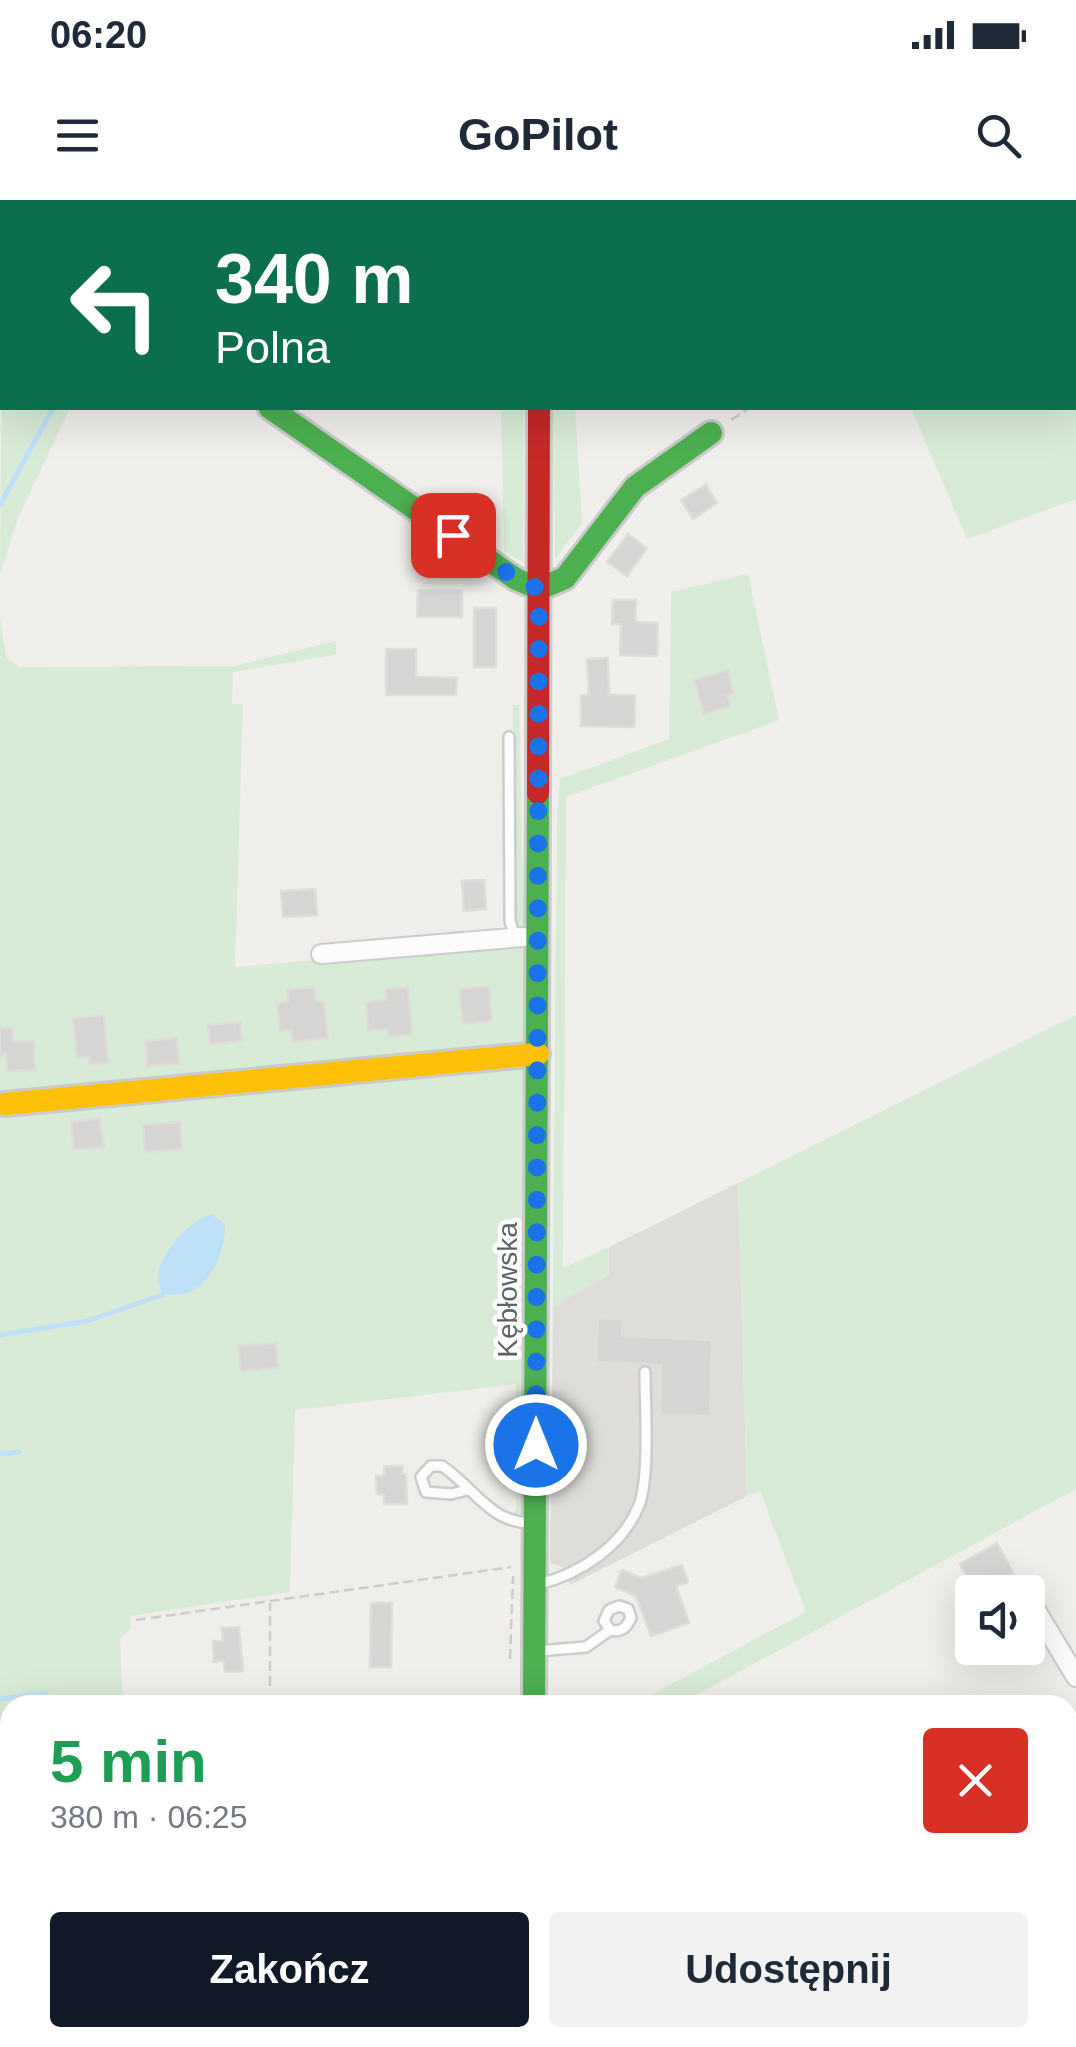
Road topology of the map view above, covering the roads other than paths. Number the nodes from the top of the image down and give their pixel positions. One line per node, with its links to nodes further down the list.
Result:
1 (273, 410): 4 (street)
2 (539, 410): 4 (street, Kębłowska)
3 (711, 433): 4 (street)
4 (539, 589): 6 (street, Kębłowska)
5 (509, 737): 6 (lane)
6 (531, 939): 7 (street); 8 (street, Kębłowska)
7 (321, 954)
8 (538, 1054): 9 (street); 12 (street, Kębłowska)
9 (6, 1104)
10 (645, 1372): 13 (lane)
11 (467, 1490): 11 (lane); 12 (lane)
12 (536, 1524): 13 (street, Kębłowska)
13 (536, 1584): 16 (street, Kębłowska)
14 (1045, 1625): 17 (street)
15 (610, 1630): 16 (lane)
16 (535, 1652): 18 (street, Kębłowska)
17 (1076, 1677)
18 (534, 1695)

